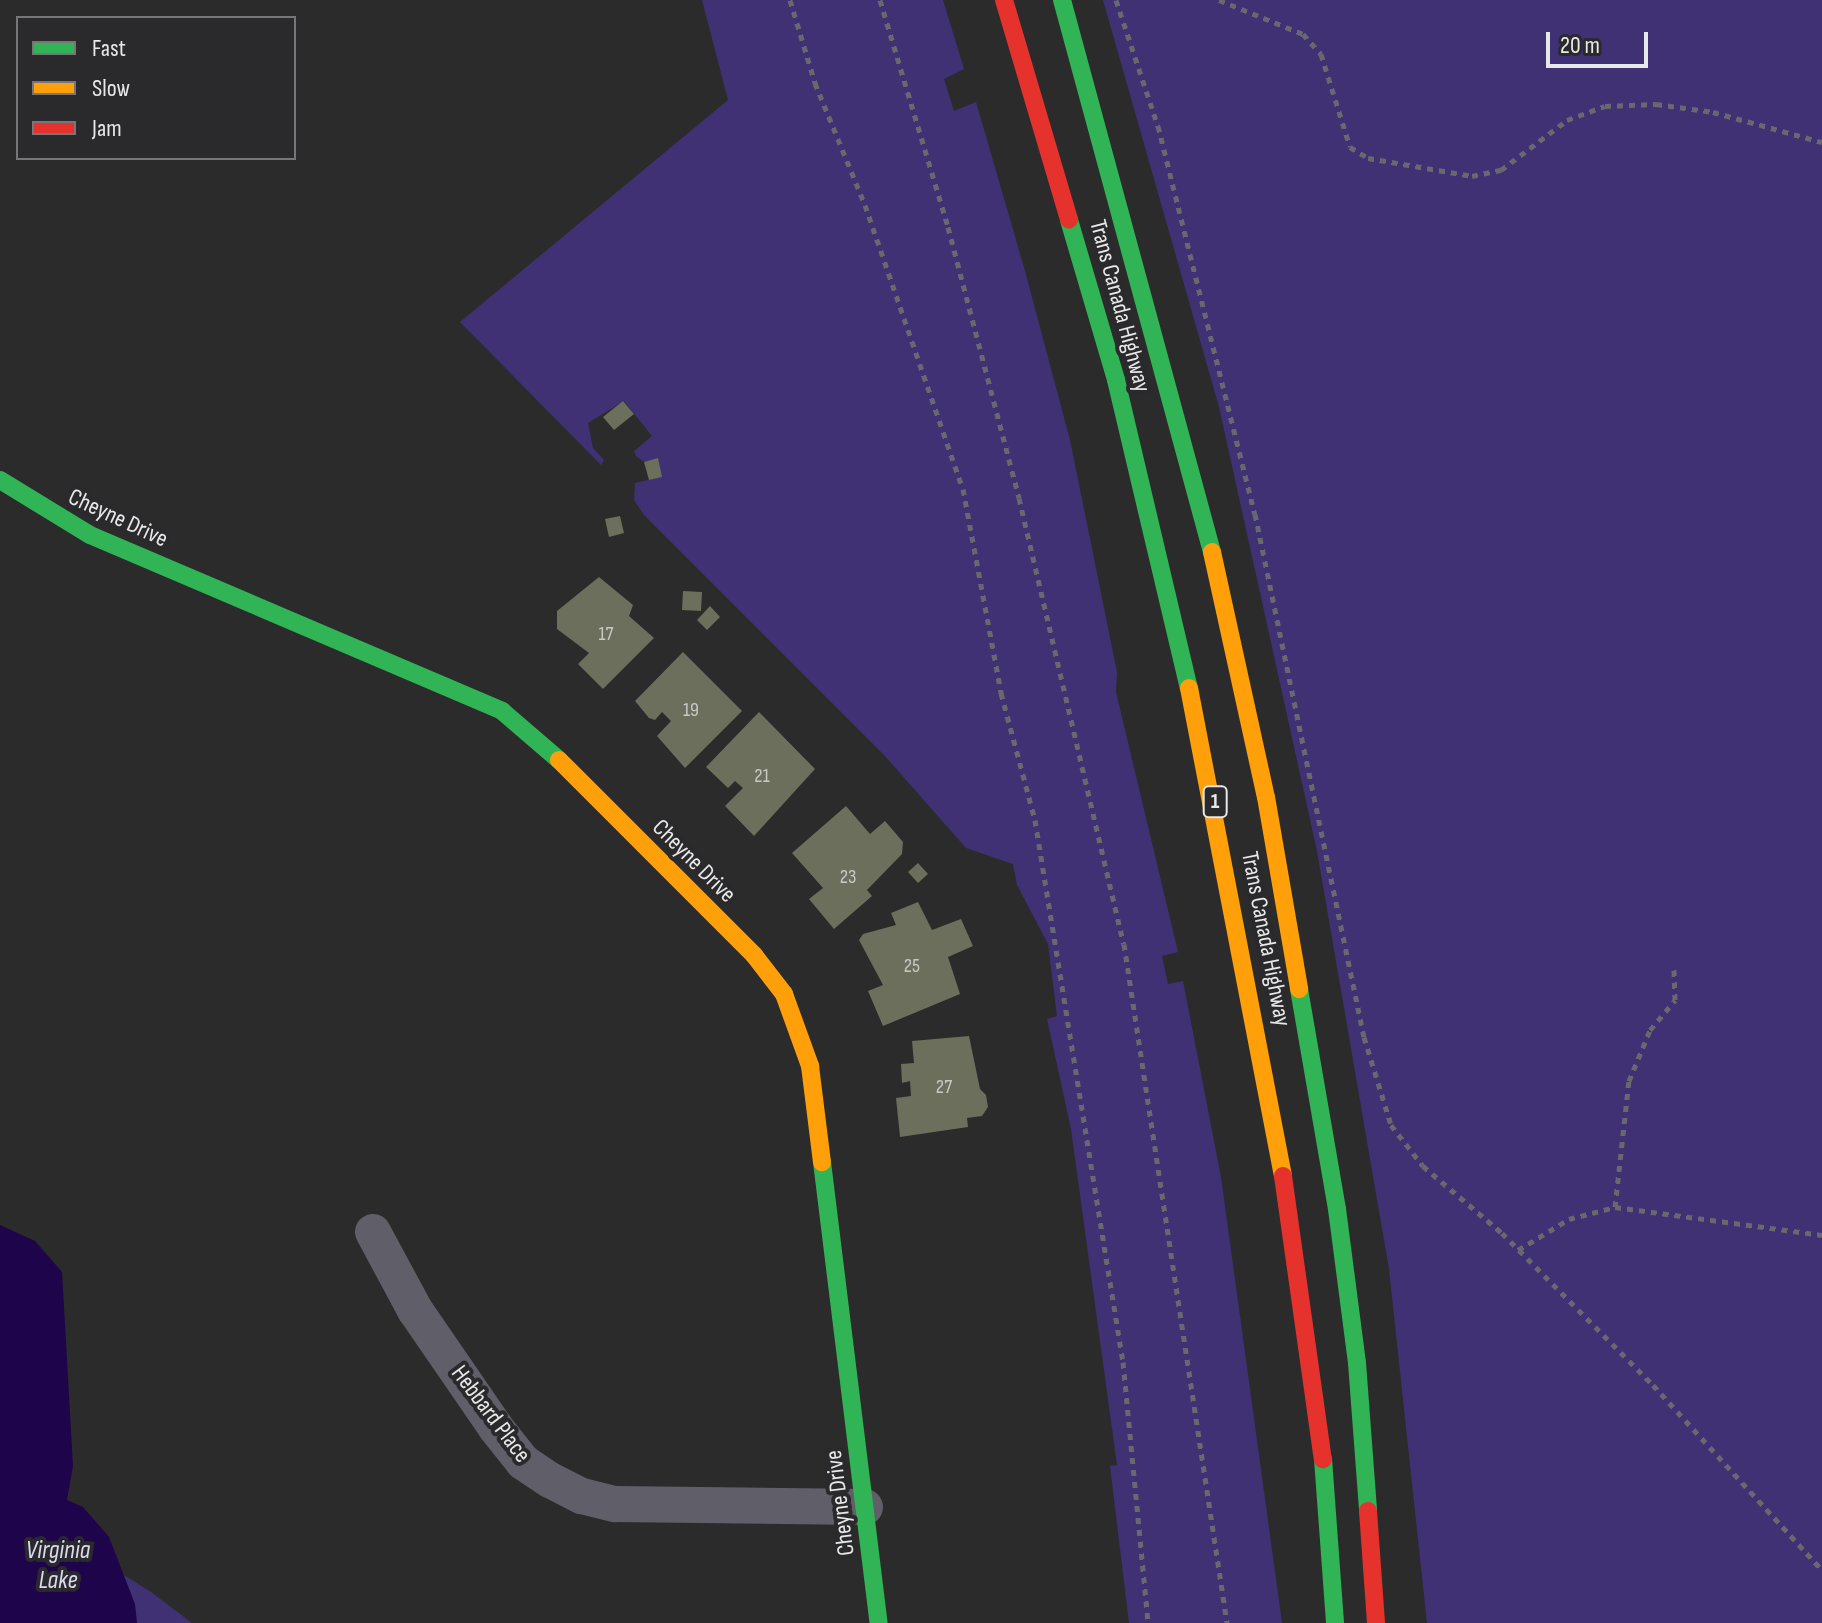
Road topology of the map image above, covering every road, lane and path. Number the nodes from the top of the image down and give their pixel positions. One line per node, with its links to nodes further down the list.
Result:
1 (790, 0): 17 (path)
2 (880, 0): 18 (path)
3 (1004, 0): 19 (main road, Trans Canada Highway / 1)
4 (1062, 0): 20 (main road, Trans Canada Highway / 1)
5 (1116, 0): 13 (path)
6 (1219, 0): 7 (path)
7 (1822, 142)
8 (0, 480): 14 (main road, Cheyne Drive)
9 (1674, 965): 10 (path)
10 (1615, 1207): 12 (path); 13 (path)
11 (373, 1232): 14 (street, Hebbard Place)
12 (1822, 1235)
13 (1518, 1250): 15 (path)
14 (865, 1507): 16 (main road, Cheyne Drive)
15 (1822, 1570)
16 (879, 1623)
17 (1148, 1623)
18 (1227, 1623)
19 (1335, 1623)
20 (1376, 1623)

